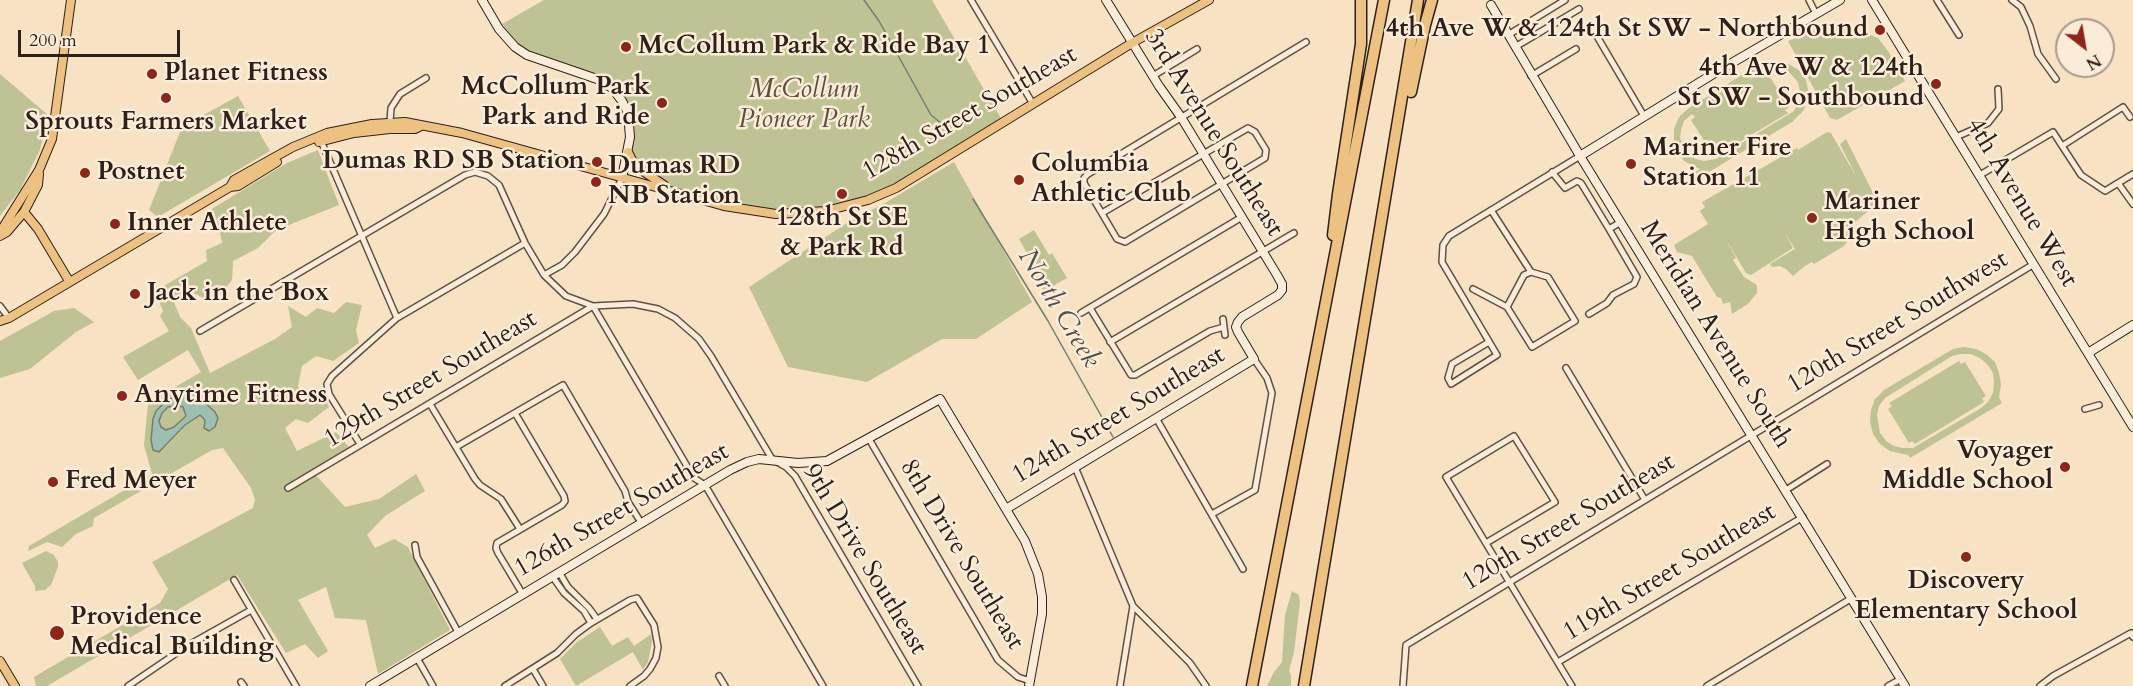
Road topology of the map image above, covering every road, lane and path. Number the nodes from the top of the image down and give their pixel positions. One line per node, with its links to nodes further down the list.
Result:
1 (71, 0): 46 (main road)
2 (482, 0): 43 (street)
3 (971, 0): 33 (street)
4 (1106, 0): 24 (street, 3rd Avenue Southeast)
5 (1198, 0): 24 (main road, 128th Street Southeast)
6 (1209, 0): 24 (main road, 128th Street Southeast)
7 (1361, 0): 75 (highway)
8 (1384, 0): 75 (highway)
9 (1418, 0): 34 (highway)
10 (1432, 0): 34 (highway)
11 (1565, 0): 20 (street)
12 (1809, 0): 19 (street)
13 (1840, 0): 19 (street)
14 (1872, 0): 40 (street, 4th Avenue West)
15 (1937, 0): 21 (street)
16 (2012, 0): 31 (street)
17 (1491, 5): 20 (street, Meridian Avenue South)
18 (1580, 9): 25 (street)
19 (1816, 14): 35 (street)
20 (1508, 35): 25 (street, Meridian Avenue South)
21 (1959, 35)
22 (1598, 38): 35 (street)
23 (1306, 42): 36 (street)
24 (1132, 44): 28 (street, 3rd Avenue Southeast); 33 (main road, 128th Street Southeast)
25 (1515, 47): 29 (street, Meridian Avenue South)
26 (1576, 49): 29 (street)
27 (1197, 50): 28 (street)
28 (1153, 76): 36 (street, 3rd Avenue Southeast)
29 (1531, 76): 45 (street, Meridian Avenue South)
30 (426, 78): 38 (street)
31 (2056, 80)
32 (1998, 89): 40 (street)
33 (1033, 104): 55 (main road, 128th Street Southeast)
34 (1401, 111): 149 (highway)
35 (1644, 116): 45 (street)
36 (1181, 117): 44 (street, 3rd Avenue Southeast); 59 (street)
37 (2132, 118): 42 (street)
38 (390, 122): 39 (main road); 53 (main road)
39 (421, 126): 41 (main road); 50 (main road, 128th Street Southeast)
40 (1956, 137): 49 (street, 4th Avenue West)
41 (321, 141): 53 (main road); 65 (street)
42 (2062, 146): 49 (street); 51 (street)
43 (628, 152): 50 (street); 55 (main road)
44 (1204, 154): 52 (street, 3rd Avenue Southeast); 52 (street); 59 (street)
45 (1580, 156): 47 (street); 61 (street, Meridian Avenue South)
46 (39, 170): 54 (main road); 58 (main road)
47 (1552, 172): 57 (street); 62 (street)
48 (2133, 174): 51 (street)
49 (1980, 176): 68 (street, 4th Avenue West)
50 (622, 178): 55 (main road, 128th Street Southeast); 70 (street)
51 (2118, 183): 56 (street)
52 (1222, 184): 59 (street); 60 (street, 3rd Avenue Southeast)
53 (230, 187): 71 (main road)
54 (28, 190): 58 (main road); 64 (main road)
55 (678, 193)
56 (2133, 204)
57 (1491, 210): 69 (street); 89 (street)
58 (24, 212): 64 (main road); 71 (main road)
59 (1102, 213)
60 (1242, 217): 67 (street, 3rd Avenue Southeast); 77 (street)
61 (1621, 222): 62 (street); 99 (street, Meridian Avenue South)
62 (1609, 229): 79 (street)
63 (1294, 233): 67 (street)
64 (0, 235)
65 (360, 236): 66 (street); 80 (street); 86 (street)
66 (525, 243): 70 (street); 80 (street)
67 (1263, 251): 88 (street); 91 (street, 3rd Avenue Southeast)
68 (2034, 264): 90 (street, 4th Avenue West); 99 (street, 120th Street Southwest)
69 (1531, 272): 76 (street); 76 (street)
70 (544, 275): 74 (street)
71 (69, 281): 81 (main road)
72 (1473, 289): 76 (street)
73 (0, 306): 81 (street)
74 (593, 306): 93 (street, 129th Street Southeast); 103 (street); 106 (street)
75 (1326, 307): 148 (highway)
76 (1507, 307)
77 (1090, 309): 78 (street); 88 (street)
78 (1081, 314)
79 (1588, 314)
80 (397, 318): 101 (street)
81 (4, 319): 85 (main road)
82 (1223, 319): 84 (street)
83 (2133, 325): 90 (street)
84 (1224, 327): 87 (street); 88 (street)
85 (0, 328)
86 (200, 331)
87 (1225, 335)
88 (1110, 342)
89 (1490, 342): 89 (street)
90 (2088, 353): 98 (street, 4th Avenue West)
91 (1254, 359): 97 (street, 124th Street Southeast); 111 (street)
92 (1566, 368): 109 (street)
93 (430, 404): 101 (street, 129th Street Southeast); 102 (street)
94 (2099, 405): 95 (street)
95 (2085, 409)
96 (515, 413): 102 (street); 113 (street); 114 (street)
97 (1156, 418): 105 (street, 124th Street Southeast); 111 (street)
98 (2133, 427)
99 (1752, 434): 108 (street, Meridian Avenue South); 109 (street, 120th Street Southeast)
100 (869, 439): 103 (street, 126th Street Southeast); 110 (street, 126th Street Southeast); 134 (street, 8th Drive Southeast)
101 (360, 444): 107 (street, 129th Street Southeast)
102 (456, 447): 114 (street)
103 (772, 459): 106 (street, 126th Street Southeast); 145 (street, 9th Drive Southeast)
104 (1827, 464): 108 (street)
105 (1075, 467): 110 (street, 124th Street Southeast); 123 (street)
106 (705, 484): 113 (street, 126th Street Southeast); 144 (street)
107 (288, 488)
108 (1786, 490): 112 (street, Meridian Avenue South)
109 (1645, 500): 120 (street, 120th Street Southeast)
110 (1006, 509): 134 (street)
111 (1212, 514): 117 (street)
112 (1803, 517): 122 (street, Meridian Avenue South); 130 (street, 119th Street Southeast)
113 (642, 524): 118 (street, 126th Street Southeast)
114 (520, 529): 121 (street)
115 (1486, 543): 115 (street); 120 (street)
116 (415, 545): 126 (street)
117 (1243, 569)
118 (556, 574): 121 (street, 126th Street Southeast); 125 (street)
119 (234, 580): 124 (street)
120 (1509, 582): 130 (street); 150 (street, 120th Street Southeast)
121 (522, 593): 126 (street, 126th Street Southeast)
122 (1852, 598): 133 (street, Meridian Avenue South); 152 (street)
123 (1133, 606): 146 (street); 147 (street)
124 (251, 610): 136 (street); 137 (street)
125 (594, 621): 131 (street); 142 (street)
126 (458, 632): 128 (street, 126th Street Southeast)
127 (2133, 637): 154 (street)
128 (417, 658): 138 (street, 126th Street Southeast); 139 (street)
129 (0, 661): 135 (main road)
130 (1558, 662): 151 (street)
131 (533, 669): 140 (street); 141 (street)
132 (720, 676): 143 (street)
133 (1903, 682): 153 (street)
134 (1030, 683)
135 (15, 686)
136 (128, 686)
137 (296, 686)
138 (370, 686)
139 (433, 686)
140 (505, 686)
141 (543, 686)
142 (630, 686)
143 (726, 686)
144 (823, 686)
145 (918, 686)
146 (1120, 686)
147 (1206, 686)
148 (1252, 686)
149 (1304, 686)
150 (1403, 686)
151 (1572, 686)
152 (1707, 686)
153 (1888, 686)
154 (2040, 686)

